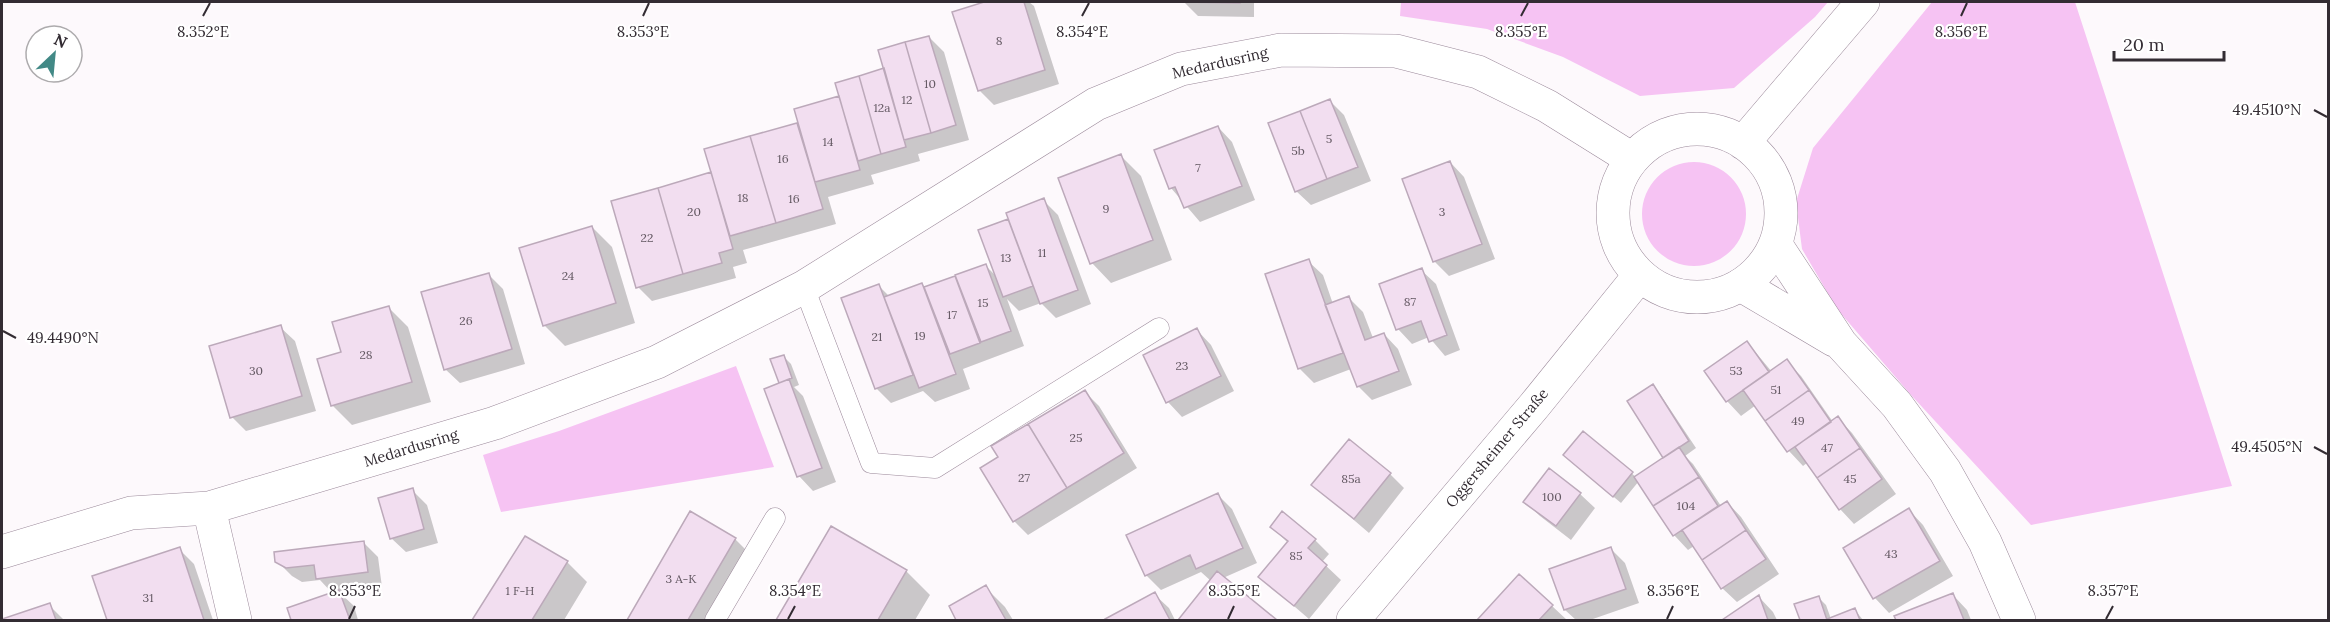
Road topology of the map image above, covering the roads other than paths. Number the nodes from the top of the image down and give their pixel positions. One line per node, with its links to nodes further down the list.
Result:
1 (1863, 2): 2 (street)
2 (1743, 143): 3 (street); 4 (street)
3 (1632, 159): 5 (street); 7 (street, Medardusring)
4 (1776, 245): 6 (street); 9 (street)
5 (1640, 275): 6 (street); 15 (street, Oggersheimer Straße)
6 (1741, 285): 9 (street)
7 (804, 287): 8 (lane); 10 (street, Medardusring)
8 (1159, 328)
9 (1841, 344): 16 (street)
10 (209, 508): 12 (street, Medardusring); 13 (street)
11 (775, 518): 14 (lane)
12 (2, 552)
13 (235, 621)
14 (715, 621)
15 (1353, 621)
16 (2019, 621)

